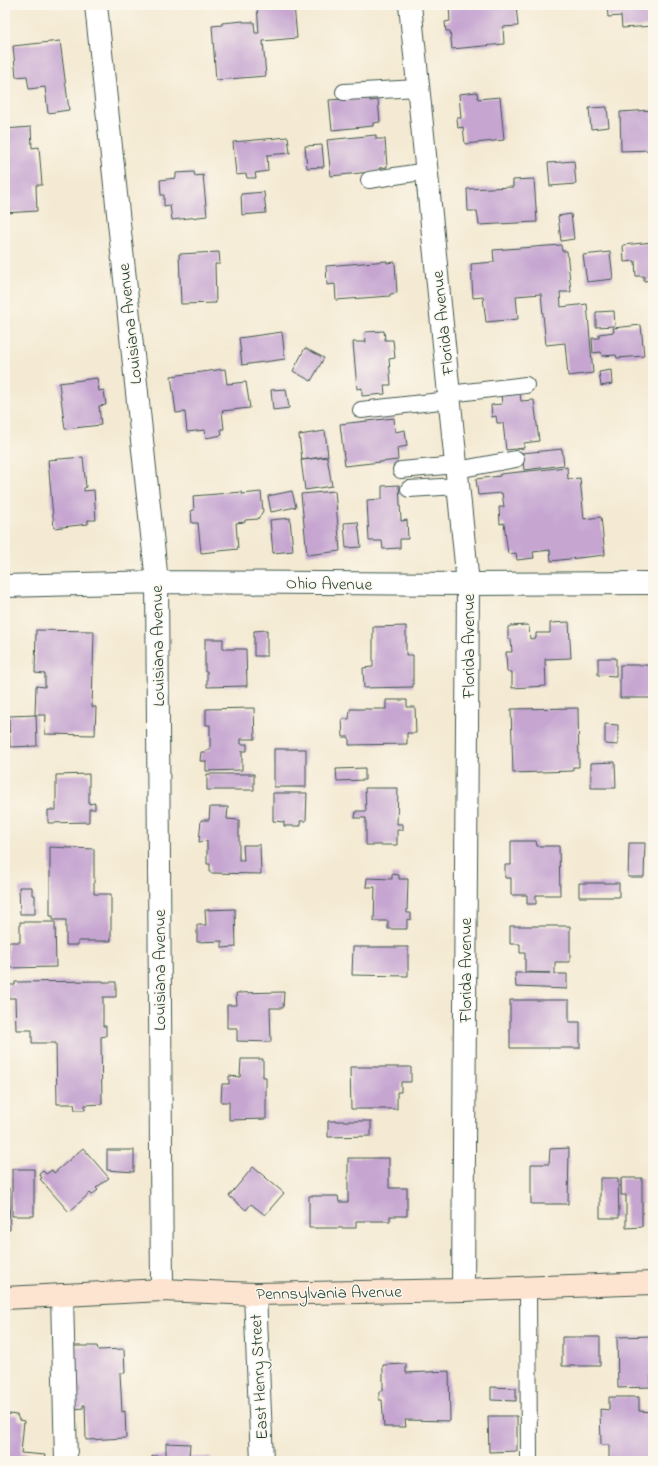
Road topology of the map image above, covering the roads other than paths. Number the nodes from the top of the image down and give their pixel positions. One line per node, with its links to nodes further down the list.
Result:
1 (96, 5): 14 (street, Louisiana Avenue)
2 (410, 5): 3 (street, Florida Avenue)
3 (418, 88): 4 (lane); 5 (street, Florida Avenue)
4 (344, 92)
5 (427, 171): 6 (lane); 8 (street, Florida Avenue)
6 (370, 180)
7 (526, 385): 8 (lane)
8 (449, 397): 9 (lane); 12 (street, Florida Avenue)
9 (361, 410)
10 (516, 459): 12 (lane)
11 (401, 470): 12 (lane)
12 (457, 474): 13 (lane); 16 (street, Florida Avenue)
13 (409, 489)
14 (157, 582): 16 (street, Ohio Avenue); 17 (street, Ohio Avenue); 20 (street, Louisiana Avenue)
15 (653, 583): 16 (street, Ohio Avenue)
16 (468, 584): 21 (street, Florida Avenue)
17 (5, 586)
18 (653, 1283): 19 (main road, Pennsylvania Avenue)
19 (528, 1288): 21 (main road, Pennsylvania Avenue); 27 (lane)
20 (162, 1290): 22 (main road, Pennsylvania Avenue); 23 (main road, Pennsylvania Avenue)
21 (463, 1290): 22 (main road, Pennsylvania Avenue)
22 (255, 1294): 26 (street, East Henry Street)
23 (62, 1295): 24 (main road, Pennsylvania Avenue); 25 (street)
24 (5, 1298)
25 (66, 1461)
26 (262, 1461)
27 (530, 1461)

